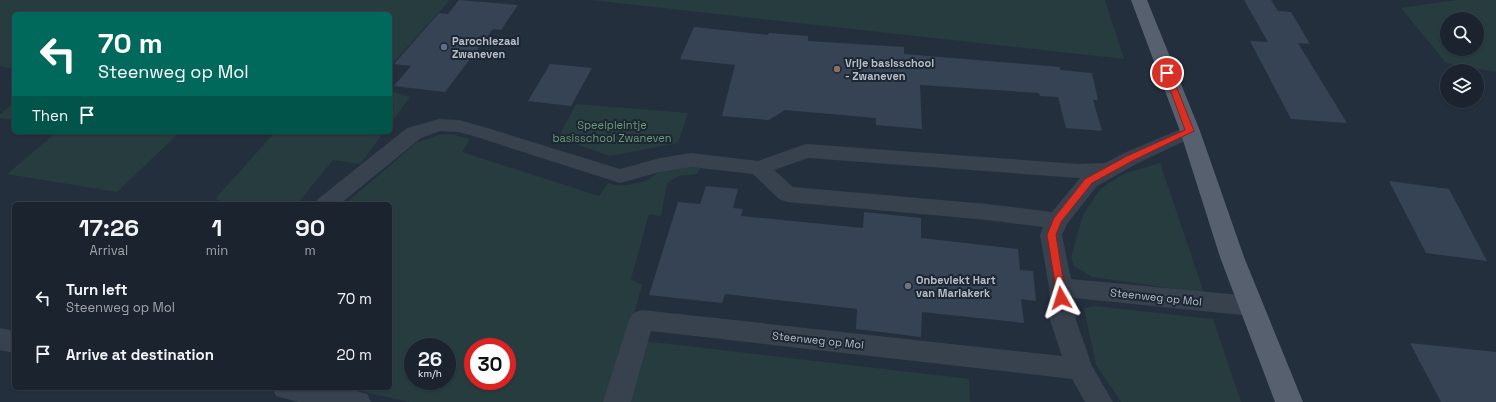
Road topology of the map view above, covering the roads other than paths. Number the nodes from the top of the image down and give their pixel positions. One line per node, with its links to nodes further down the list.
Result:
1 (1139, 0): 2 (main road)
2 (1190, 131): 4 (street); 8 (main road)
3 (759, 168): 4 (street); 5 (street); 6 (street)
4 (1110, 170): 6 (street)
5 (328, 202)
6 (1057, 221): 7 (street)
7 (1060, 287): 8 (street, Steenweg op Mol); 11 (street)
8 (1251, 306): 16 (main road)
9 (0, 339): 10 (street)
10 (12, 342)
11 (1080, 369): 14 (street, Steenweg op Mol); 15 (street)
12 (296, 390): 13 (street)
13 (358, 402)
14 (617, 402)
15 (1099, 402)
16 (1288, 402)

